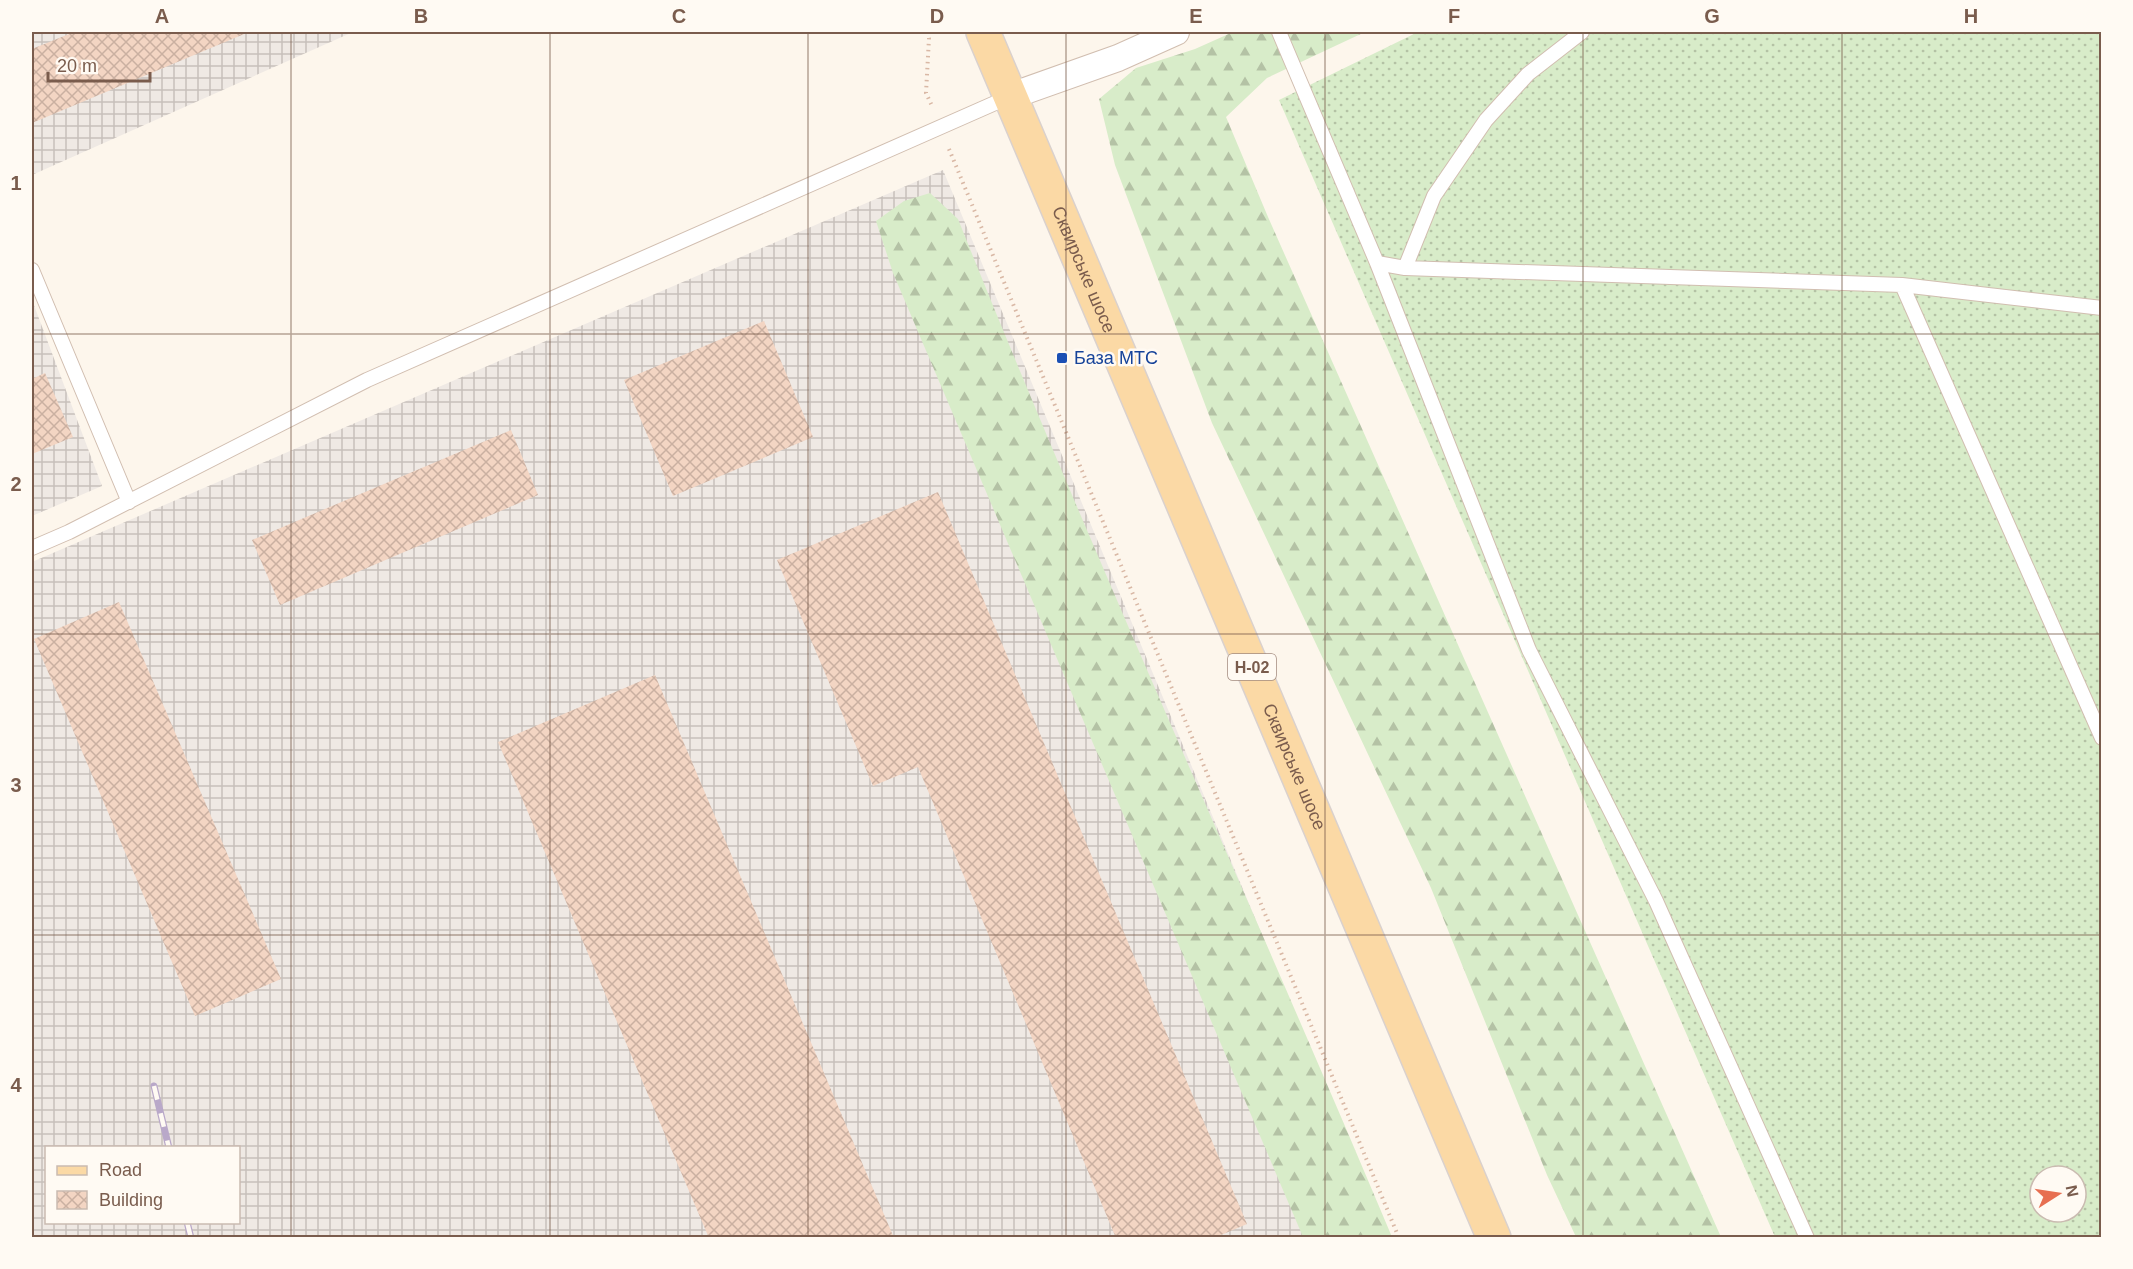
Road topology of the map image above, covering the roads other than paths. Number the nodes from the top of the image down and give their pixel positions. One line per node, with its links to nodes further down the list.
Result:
1 (983, 32): 5 (main road, Н-02)
2 (1176, 32): 5 (street)
3 (1279, 32): 6 (lane)
4 (1582, 32): 7 (lane)
5 (1011, 96): 11 (lane); 14 (main road, Сквирське шосе / Н-02)
6 (1377, 263): 7 (lane); 15 (lane)
7 (1405, 268): 9 (lane)
8 (32, 270): 11 (lane)
9 (1902, 285): 10 (lane); 13 (lane)
10 (2102, 308)
11 (129, 502): 12 (lane)
12 (32, 548)
13 (2102, 738)
14 (1494, 1238)
15 (1807, 1238)

